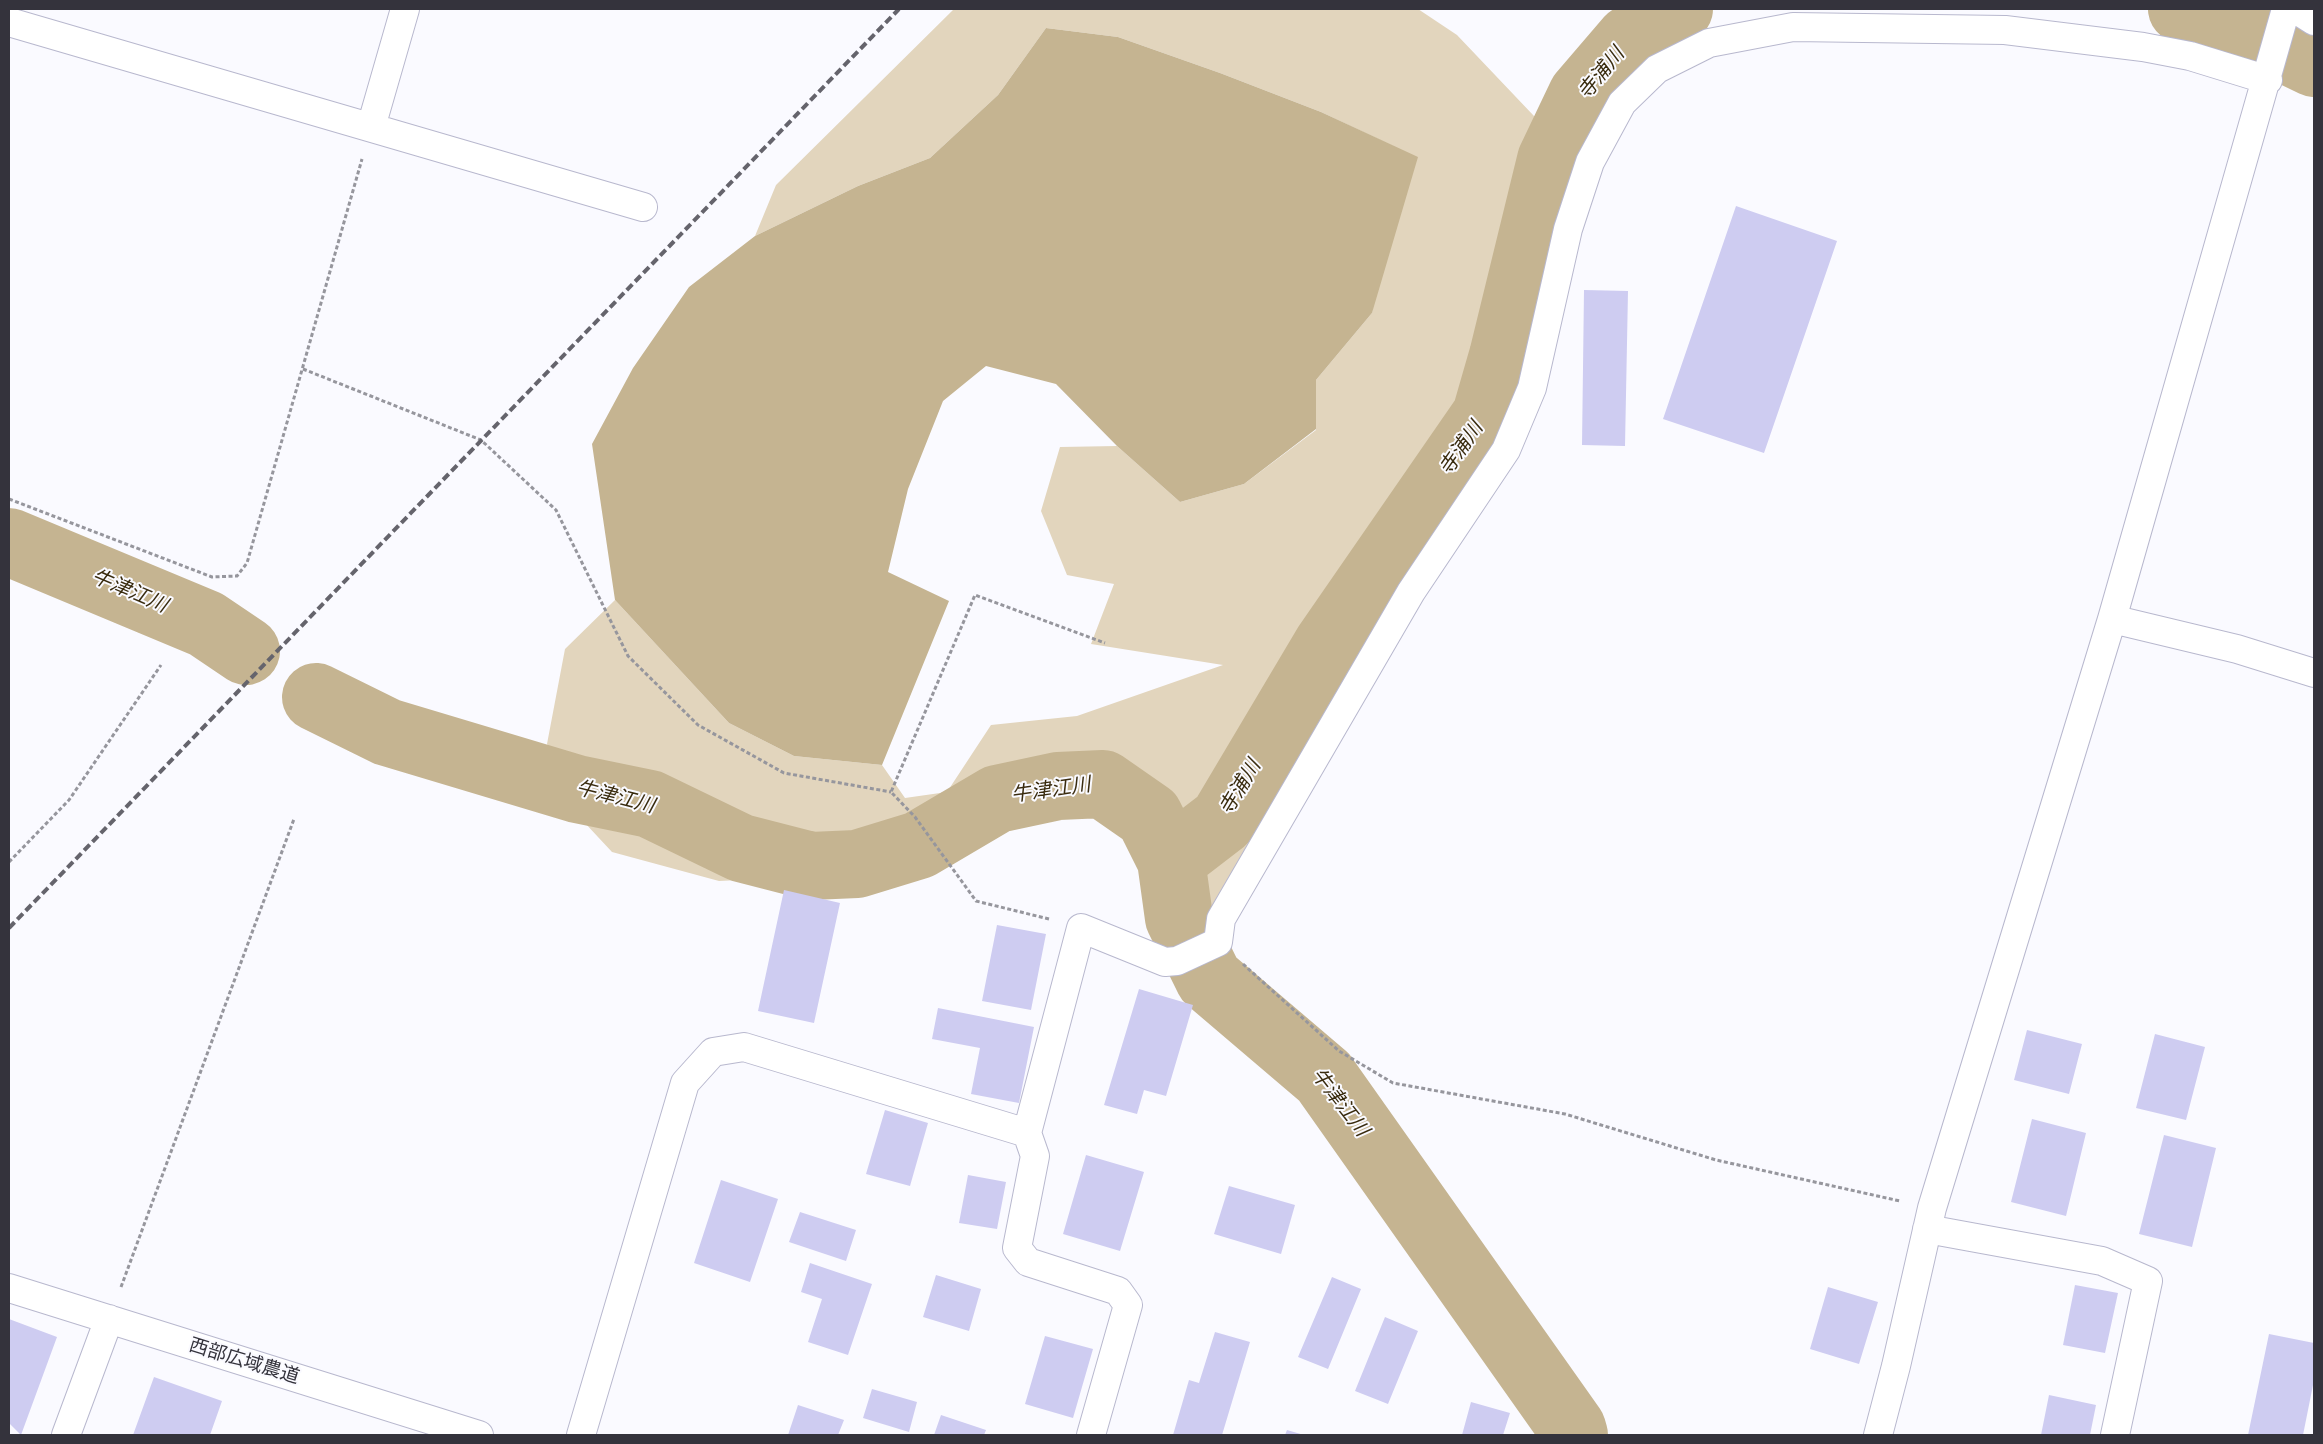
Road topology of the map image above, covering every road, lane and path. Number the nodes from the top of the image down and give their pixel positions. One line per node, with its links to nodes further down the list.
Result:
1 (405, 9): 7 (street)
2 (2286, 9): 6 (street)
3 (2296, 9): 4 (street)
4 (2314, 20)
5 (9, 22): 7 (street)
6 (2268, 80): 11 (street); 19 (street)
7 (371, 127): 8 (street); 9 (path)
8 (642, 207)
9 (303, 369): 10 (path); 15 (path)
10 (9, 500)
11 (2112, 619): 14 (street); 21 (street)
12 (1105, 642): 15 (path)
13 (161, 665): 17 (path)
14 (2314, 673)
15 (891, 792): 18 (path)
16 (294, 819): 23 (path)
17 (9, 862)
18 (1081, 928): 19 (street); 20 (street)
19 (1218, 942): 21 (path)
20 (1027, 1133): 26 (street); 27 (street)
21 (1929, 1218): 28 (street); 29 (street)
22 (9, 1288): 23 (street, 西部広域農道)
23 (109, 1319): 24 (street); 25 (street, 西部広域農道)
24 (66, 1435)
25 (479, 1435)
26 (582, 1435)
27 (1090, 1435)
28 (1878, 1435)
29 (2115, 1435)

